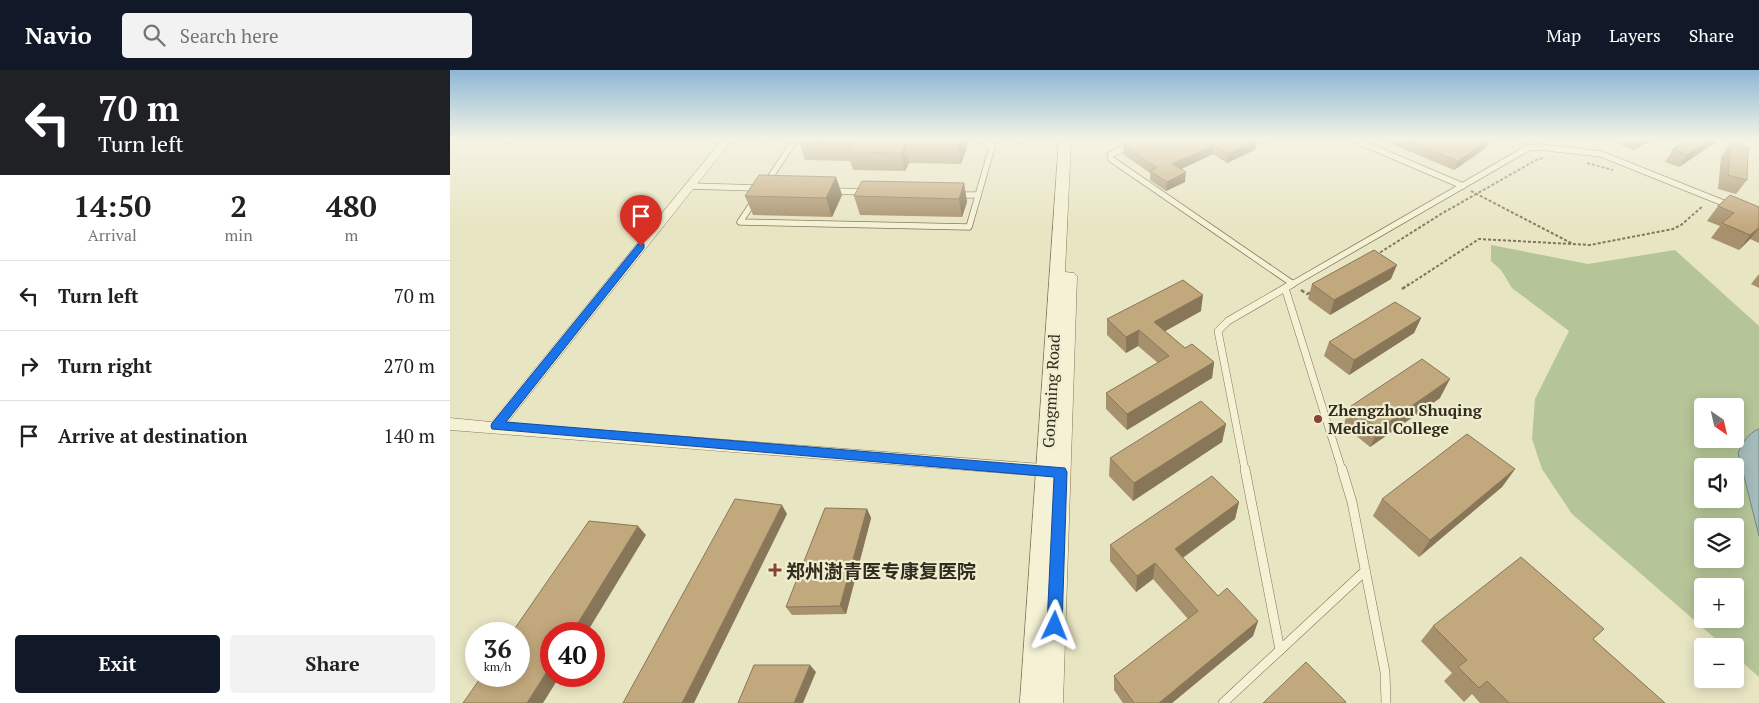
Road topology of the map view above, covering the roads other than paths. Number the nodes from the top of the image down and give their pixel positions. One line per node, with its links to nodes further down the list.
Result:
1 (703, 170): 10 (street)
2 (775, 170): 12 (lane)
3 (985, 170): 17 (lane)
4 (1064, 170): 22 (street, Gongming Road)
5 (1073, 170): 22 (street, Gongming Road)
6 (1126, 170): 19 (lane)
7 (1424, 170): 11 (lane)
8 (1491, 170): 11 (lane)
9 (1642, 170): 18 (lane)
10 (689, 186): 12 (lane); 21 (street)
11 (1463, 186): 19 (lane)
12 (763, 188): 13 (lane); 17 (lane)
13 (771, 189)
14 (829, 191): 15 (lane)
15 (869, 192)
16 (948, 194): 17 (lane)
17 (978, 195)
18 (1737, 208)
19 (1289, 286): 23 (lane); 24 (lane)
20 (450, 424): 21 (street)
21 (496, 426): 22 (street)
22 (1053, 471): 25 (street, Gongming Road); 26 (street, Gongming Road)
23 (1365, 571): 24 (lane); 28 (lane)
24 (1280, 650): 27 (lane)
25 (1032, 703)
26 (1052, 703)
27 (1223, 703)
28 (1386, 703)

